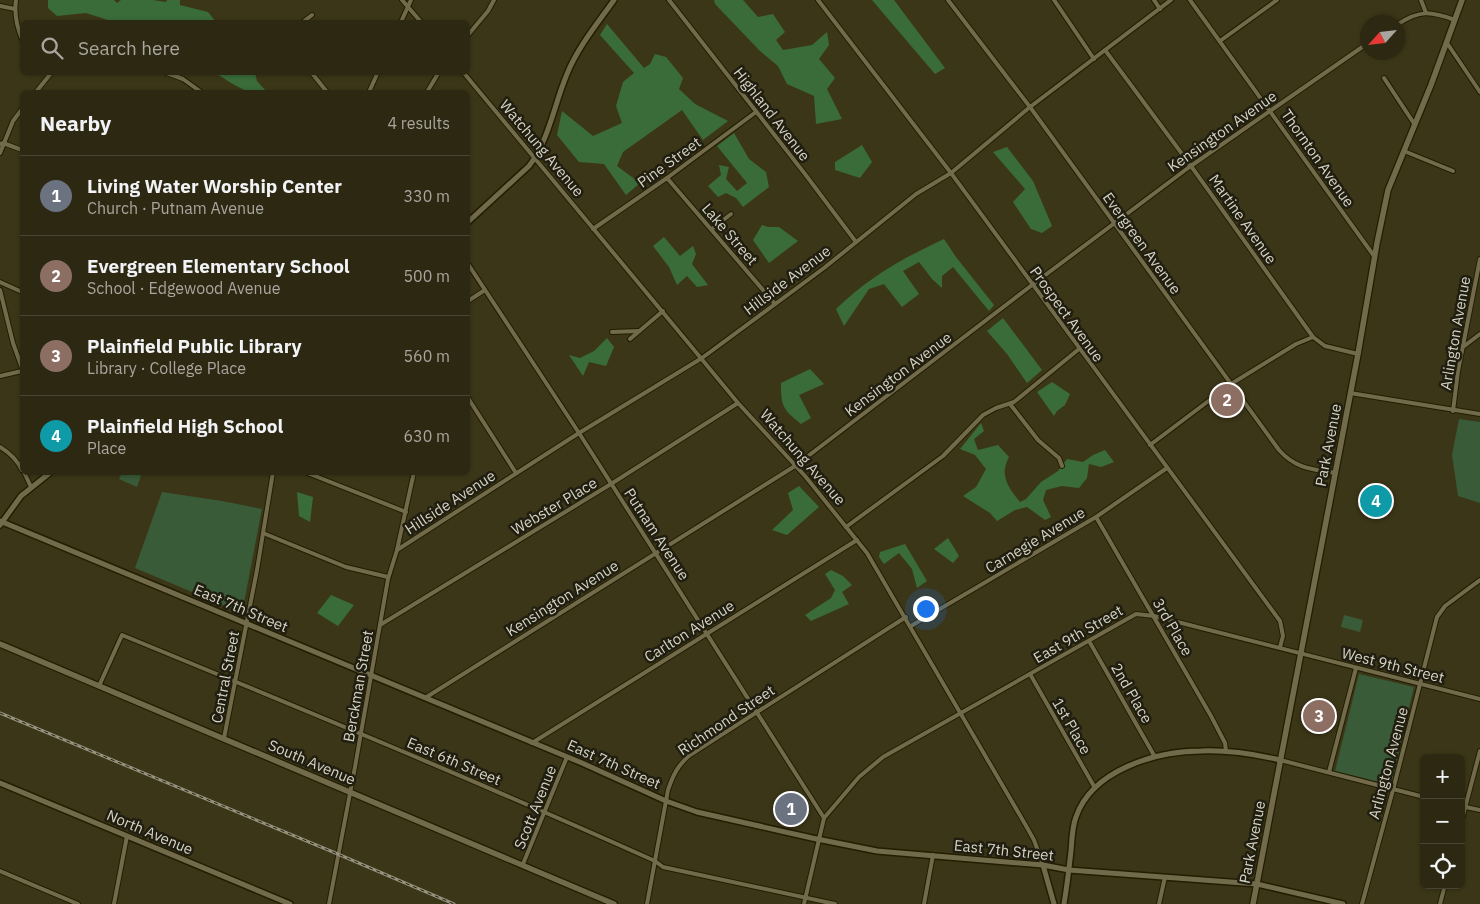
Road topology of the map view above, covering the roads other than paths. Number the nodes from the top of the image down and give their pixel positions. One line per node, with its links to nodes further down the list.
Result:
1 (16, 0): 18 (street)
2 (402, 0): 17 (street)
3 (411, 0): 17 (street)
4 (494, 0): 27 (street)
5 (614, 0): 56 (street)
6 (669, 0): 50 (street, Highland Avenue)
7 (818, 0): 59 (street, Prospect Avenue)
8 (948, 0): 47 (street, Evergreen Avenue)
9 (1054, 0): 33 (street)
10 (1154, 0): 19 (street)
11 (1171, 0): 19 (street, Hillside Avenue)
12 (1190, 0): 29 (street, Thornton Avenue)
13 (1277, 0): 29 (street)
14 (1421, 0): 20 (street)
15 (1462, 0): 26 (main road, Park Avenue)
16 (0, 6): 18 (street)
17 (408, 7): 23 (street); 24 (street)
18 (15, 9): 28 (street)
19 (1160, 9): 32 (street, Hillside Avenue)
20 (1426, 13): 25 (street); 26 (street)
21 (312, 15): 22 (street)
22 (306, 20)
23 (402, 20)
24 (419, 20)
25 (1405, 20)
26 (1455, 20): 30 (main road, Park Avenue)
27 (470, 33)
28 (20, 34)
29 (1220, 41): 48 (street, Thornton Avenue)
30 (1447, 42): 46 (street); 51 (main road, Park Avenue)
31 (1360, 48): 48 (street, Kensington Avenue)
32 (1106, 50): 33 (street, Hillside Avenue); 57 (street, Martine Avenue)
33 (1094, 59): 47 (street, Hillside Avenue)
34 (50, 75): 41 (street)
35 (172, 75): 42 (street)
36 (313, 75): 43 (street)
37 (377, 75): 44 (street)
38 (438, 75): 45 (street)
39 (466, 75): 56 (street, Watchung Avenue)
40 (1384, 78): 51 (street)
41 (38, 90)
42 (198, 90)
43 (325, 90)
44 (370, 90)
45 (428, 90)
46 (1480, 92)
47 (1030, 107): 59 (street, Hillside Avenue); 63 (street, Evergreen Avenue)
48 (1270, 110): 57 (street, Kensington Avenue); 67 (street, Thornton Avenue)
49 (20, 112): 52 (street)
50 (756, 112): 60 (street, Pine Street); 66 (street, Highland Avenue)
51 (1415, 125): 54 (main road, Park Avenue)
52 (2, 144): 53 (street); 55 (street)
53 (20, 149)
54 (1404, 151): 58 (street); 67 (main road, Park Avenue)
55 (0, 152)
56 (535, 158): 62 (street); 64 (street, Watchung Avenue)
57 (1191, 166): 63 (street, Kensington Avenue); 81 (street, Martine Avenue)
58 (1453, 171)
59 (951, 173): 66 (street, Hillside Avenue); 71 (street, Prospect Avenue)
60 (667, 178): 64 (street, Pine Street); 65 (street, Lake Street)
61 (731, 214): 65 (street)
62 (470, 220)
63 (1114, 223): 71 (street, Kensington Avenue); 90 (street, Evergreen Avenue)
64 (593, 229): 77 (street, Watchung Avenue)
65 (712, 229): 76 (street, Lake Street)
66 (856, 242): 76 (street, Hillside Avenue)
67 (1374, 256): 85 (main road, Park Avenue)
68 (1480, 259): 83 (street, Arlington Avenue)
69 (470, 267): 73 (street, Putnam Avenue)
70 (0, 282): 74 (street)
71 (1032, 285): 84 (street, Prospect Avenue); 101 (street, Kensington Avenue)
72 (0, 290): 87 (street)
73 (484, 290): 75 (street); 97 (street, Putnam Avenue)
74 (20, 291)
75 (470, 300)
76 (775, 304): 86 (street, Hillside Avenue)
77 (662, 311): 78 (street); 86 (street, Watchung Avenue)
78 (639, 331): 79 (street); 82 (street)
79 (612, 332)
80 (1480, 334): 83 (street)
81 (1313, 337): 85 (street, Martine Avenue); 90 (street)
82 (630, 339)
83 (1463, 347): 95 (street, Arlington Avenue)
84 (1079, 349): 94 (street); 98 (street, Prospect Avenue)
85 (1358, 354): 91 (main road, Park Avenue)
86 (702, 358): 93 (street, Watchung Avenue); 97 (street, Hillside Avenue)
87 (20, 364)
88 (20, 371): 89 (street)
89 (0, 376)
90 (1231, 384): 98 (street); 105 (street, Evergreen Avenue)
91 (1350, 393): 95 (street); 105 (main road, Park Avenue)
92 (470, 401): 104 (street)
93 (738, 402): 101 (street, Watchung Avenue); 111 (street, Webster Place)
94 (1010, 404): 102 (street); 116 (street)
95 (1453, 411): 96 (street)
96 (1480, 414)
97 (579, 433): 104 (street, Hillside Avenue); 111 (street, Putnam Avenue)
98 (1150, 445): 103 (street, Prospect Avenue)
99 (0, 447): 100 (street)
100 (20, 465)
101 (795, 466): 116 (street, Watchung Avenue); 120 (street, Kensington Avenue)
102 (1062, 466)
103 (1167, 468): 114 (street, Carnegie Avenue); 131 (street, Prospect Avenue)
104 (516, 473): 119 (street, Hillside Avenue)
105 (1335, 473): 132 (main road, Park Avenue)
106 (25, 475): 112 (street)
107 (47, 475): 112 (street)
108 (273, 475): 117 (street, Central Street)
109 (313, 475): 113 (street)
110 (413, 475): 113 (street, Berckman Street)
111 (611, 484): 120 (street, Putnam Avenue); 126 (street, Webster Place)
112 (31, 487): 115 (street)
113 (406, 512): 119 (street, Berckman Street)
114 (1096, 517): 123 (street, 3rd Place); 127 (street, Carnegie Avenue)
115 (1, 523): 125 (street, East 7th Street)
116 (846, 527): 118 (street, Watchung Avenue)
117 (263, 533): 121 (street); 125 (street, Central Street)
118 (857, 540): 124 (street, Watchung Avenue); 128 (street, Carlton Avenue)
119 (397, 550): 121 (street, Berckman Street)
120 (655, 553): 128 (street, Putnam Avenue); 139 (street, Kensington Avenue)
121 (388, 577): 126 (street, Berckman Street)
122 (1480, 580): 137 (street, Arlington Avenue)
123 (1154, 616): 129 (street, East 9th Street); 131 (street, East 9th Street); 146 (street, 3rd Place)
124 (906, 618): 127 (street, Watchung Avenue); 141 (street, Richmond Street)
125 (247, 624): 135 (street, East 7th Street); 136 (street, Central Street)
126 (380, 625): 135 (street, Berckman Street)
127 (911, 626): 142 (street, Watchung Avenue)
128 (706, 633): 141 (street, Putnam Avenue); 145 (street, Carlton Avenue)
129 (1089, 641): 134 (street, East 9th Street); 149 (street, 2nd Place)
130 (0, 644): 138 (main road, South Avenue)
131 (1280, 647): 132 (street, East 9th Street)
132 (1301, 653): 133 (street, West 9th Street); 150 (main road, Park Avenue)
133 (1356, 668): 137 (street, West 9th Street); 151 (street)
134 (1030, 674): 142 (street, East 9th Street); 153 (street, 1st Place)
135 (371, 675): 139 (street, East 7th Street); 143 (street, Berckman Street)
136 (236, 682): 138 (street, East 6th Street); 143 (street, East 6th Street); 144 (street, Central Street)
137 (1420, 684): 140 (street, West 9th Street); 154 (street, Arlington Avenue)
138 (99, 686): 144 (main road, South Avenue)
139 (425, 698): 145 (street, East 7th Street)
140 (1480, 699)
141 (756, 712): 158 (street, Richmond Street); 162 (street, Putnam Avenue)
142 (962, 713): 162 (street, East 9th Street); 168 (street, Watchung Avenue)
143 (361, 733): 155 (street, Berckman Street); 161 (street, East 6th Street)
144 (224, 738): 155 (main road, South Avenue)
145 (532, 743): 148 (street, East 7th Street)
146 (1226, 751): 149 (street); 150 (street)
147 (1480, 751): 157 (street)
148 (567, 757): 158 (street, East 7th Street); 161 (street, Scott Avenue)
149 (1155, 757): 153 (street)
150 (1280, 760): 151 (street); 172 (main road, Park Avenue)
151 (1329, 772): 154 (street)
152 (0, 783): 163 (street, North Avenue)
153 (1095, 788): 169 (street)
154 (1393, 790): 156 (street); 189 (street, Arlington Avenue)
155 (350, 791): 167 (main road, South Avenue); 178 (street, Berckman Street)
156 (1420, 796)
157 (1465, 800)
158 (666, 801): 164 (street, East 7th Street); 166 (street, Richmond Street)
159 (1465, 806): 160 (street)
160 (1480, 810)
161 (545, 812): 166 (street, East 6th Street); 167 (street, Scott Avenue)
162 (824, 818): 164 (street)
163 (127, 836): 176 (street); 177 (street, North Avenue)
164 (818, 839): 165 (street, East 7th Street); 174 (street)
165 (933, 855): 168 (street, East 7th Street); 183 (street)
166 (655, 861): 174 (street, East 6th Street); 180 (street, Richmond Street)
167 (523, 864): 179 (main road, South Avenue)
168 (1043, 865): 169 (street, East 7th Street); 184 (street, Watchung Avenue)
169 (1069, 870): 171 (street, East 7th Street); 185 (street)
170 (0, 871): 175 (street)
171 (1165, 877): 172 (street, East 7th Street); 186 (street)
172 (1256, 884): 187 (main road, Park Avenue); 188 (street, East 7th Street)
173 (1444, 889): 190 (street)
174 (806, 898): 181 (street); 182 (street, East 6th Street)
175 (78, 904)
176 (114, 904)
177 (290, 904)
178 (329, 904)
179 (614, 904)
180 (647, 904)
181 (804, 904)
182 (835, 904)
183 (924, 904)
184 (1054, 904)
185 (1064, 904)
186 (1159, 904)
187 (1253, 904)
188 (1343, 904)
189 (1362, 904)
190 (1440, 904)

